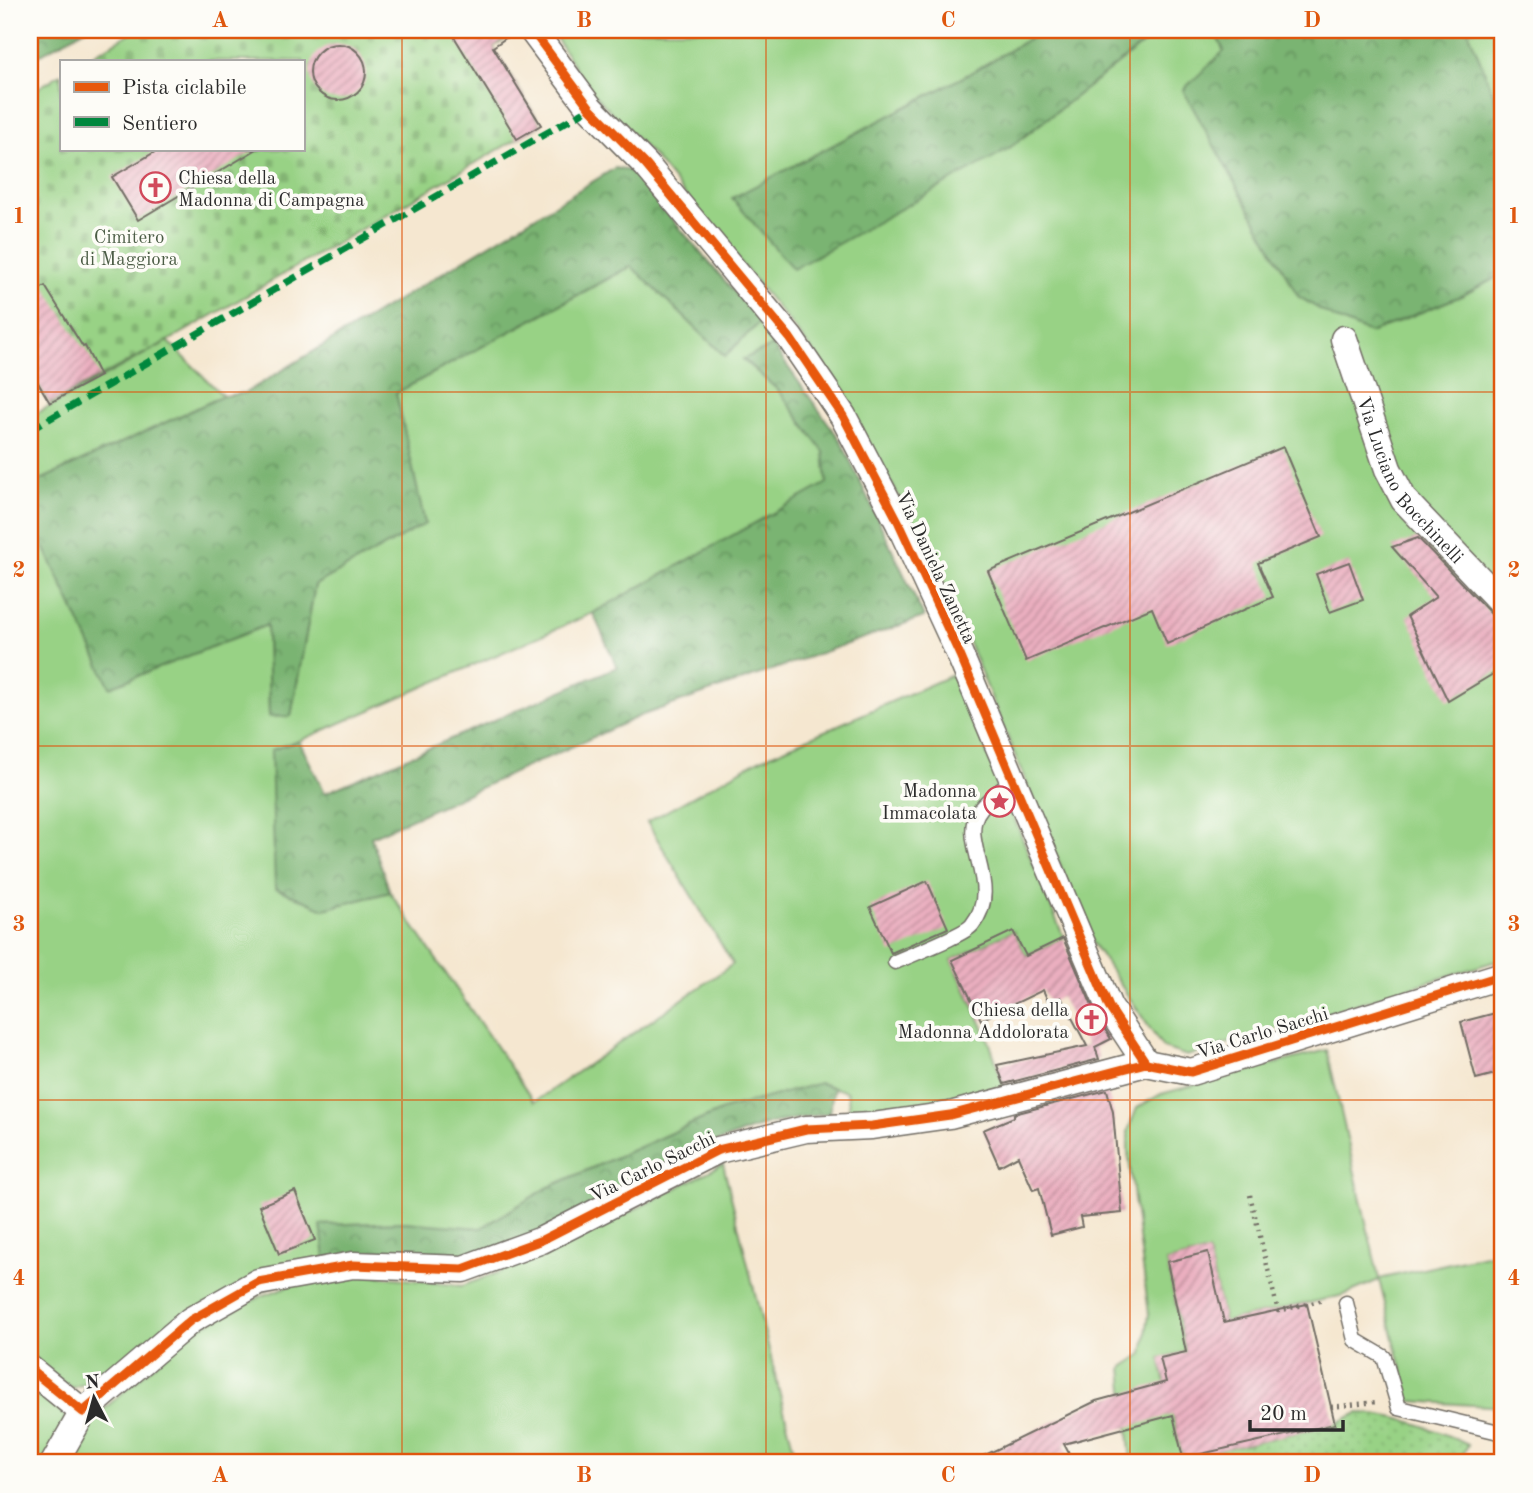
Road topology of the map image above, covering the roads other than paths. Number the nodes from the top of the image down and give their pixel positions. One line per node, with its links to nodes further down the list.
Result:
1 (532, 30): 4 (street, Via Daniela Zanetta)
2 (1344, 340): 3 (street, Via Luciano Bocchinelli)
3 (1503, 604)
4 (1013, 780): 5 (lane); 7 (street, Via Daniela Zanetta)
5 (895, 962)
6 (1503, 975): 7 (street, Via Carlo Sacchi)
7 (1146, 1063): 10 (street, Via Carlo Sacchi)
8 (1346, 1303): 11 (lane)
9 (30, 1369): 10 (street)
10 (83, 1412): 12 (street, Via Carlo Sacchi)
11 (1503, 1433)
12 (54, 1463)

